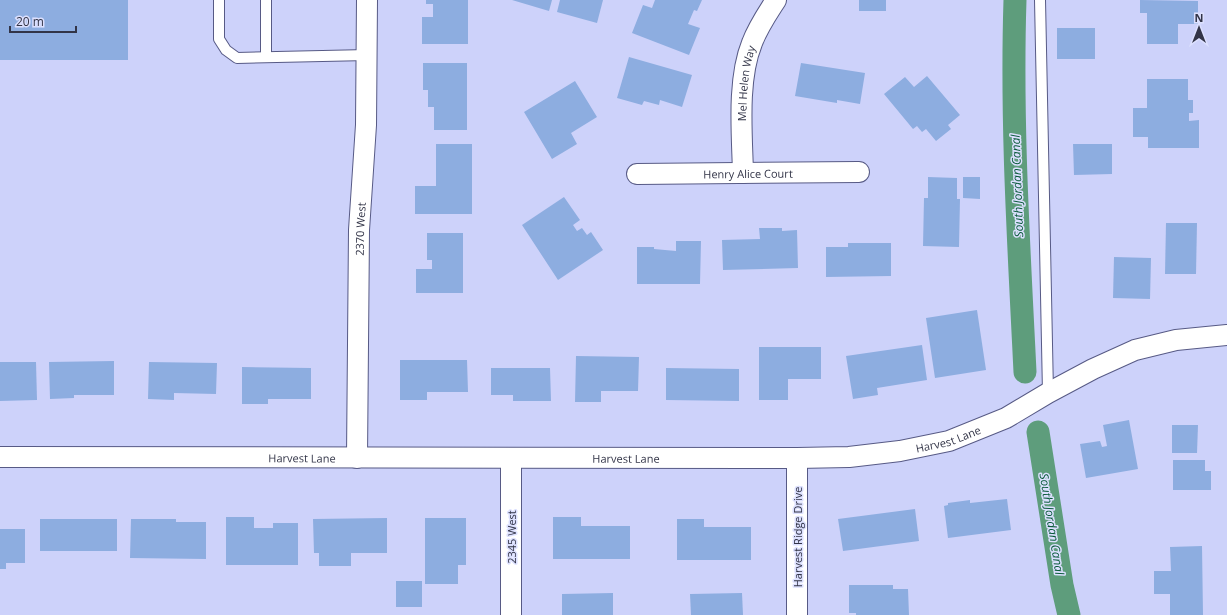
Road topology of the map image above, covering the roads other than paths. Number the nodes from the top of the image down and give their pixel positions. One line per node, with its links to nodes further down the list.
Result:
1 (219, 0): 7 (lane)
2 (266, 0): 7 (lane)
3 (367, 0): 6 (street, 2370 West)
4 (776, 0): 9 (street, Mel Helen Way)
5 (1040, 0): 12 (lane)
6 (368, 55): 7 (lane); 14 (street, 2370 West)
7 (266, 57)
8 (859, 172): 9 (street, Henry Alice Court)
9 (743, 173): 10 (street, Henry Alice Court)
10 (637, 174)
11 (1227, 335): 12 (street, Harvest Lane)
12 (1048, 393): 16 (street, Harvest Lane)
13 (0, 457): 14 (street, Harvest Lane)
14 (357, 458): 15 (street, Harvest Lane)
15 (511, 458): 16 (street, Harvest Lane); 17 (street, 2345 West)
16 (797, 458): 18 (street, Harvest Ridge Drive)
17 (511, 615)
18 (797, 615)

